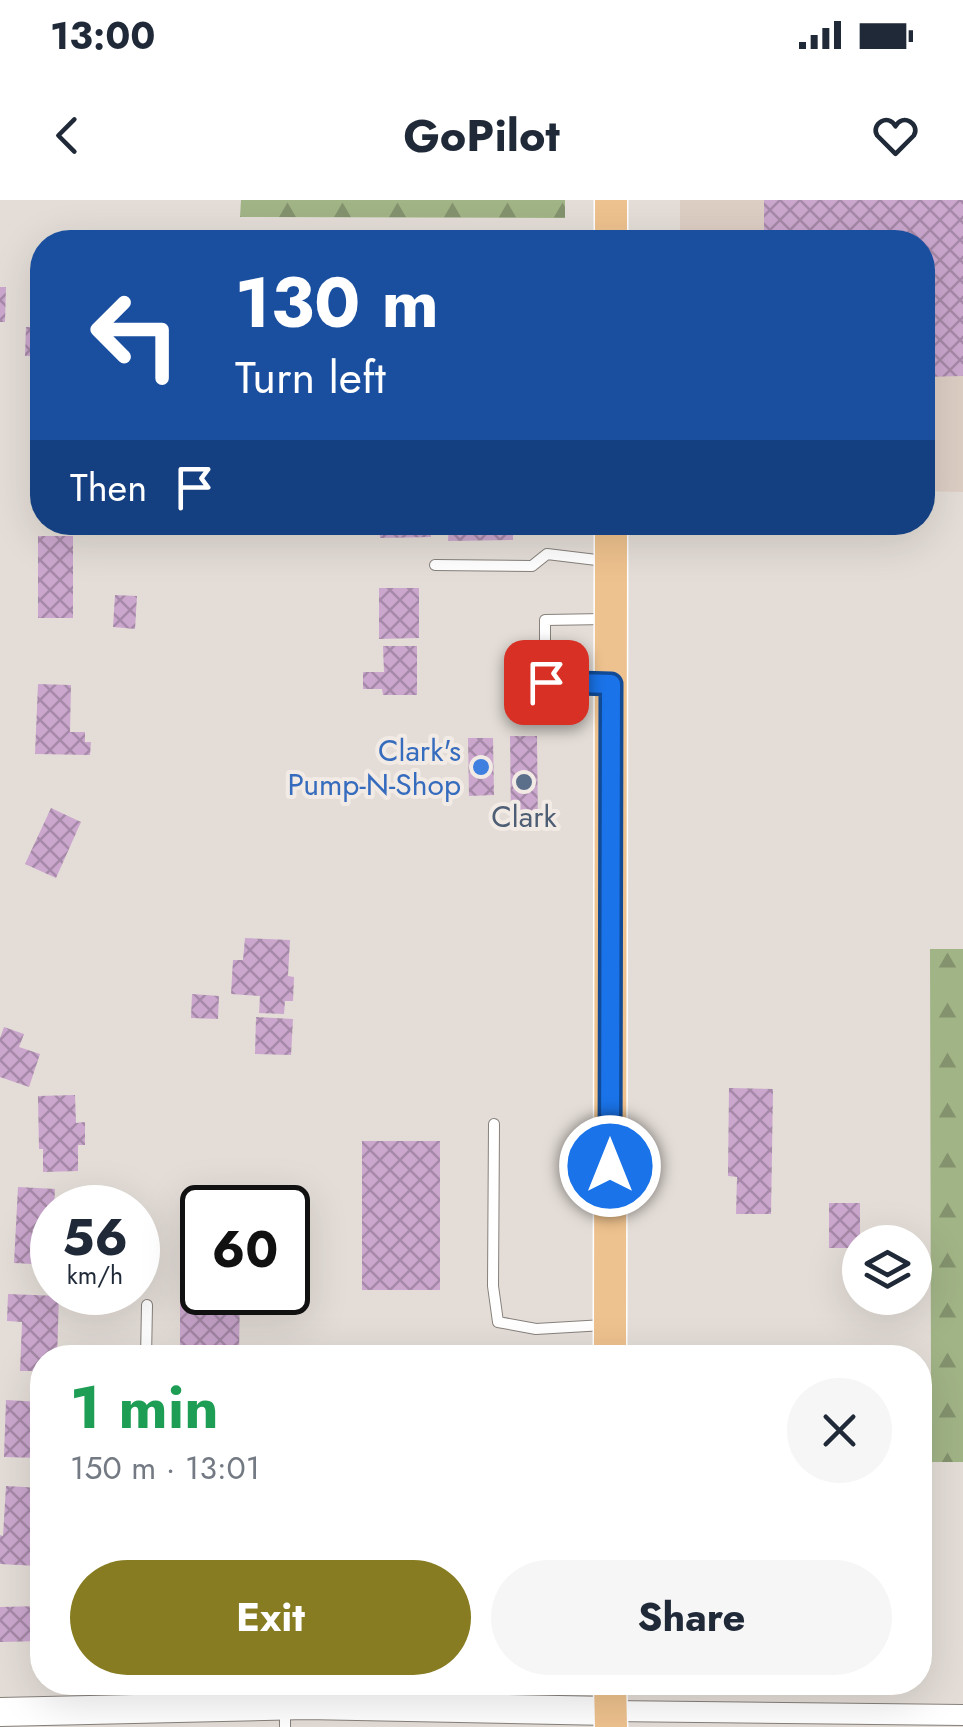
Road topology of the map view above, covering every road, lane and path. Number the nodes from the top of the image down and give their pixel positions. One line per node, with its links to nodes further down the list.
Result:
1 (611, 200): 2 (main road)
2 (611, 230)
3 (611, 535): 4 (main road)
4 (611, 562): 5 (lane); 6 (main road)
5 (435, 565)
6 (611, 619): 7 (main road); 7 (lane)
7 (611, 684): 10 (main road)
8 (494, 1124): 10 (lane)
9 (147, 1315): 11 (lane)
10 (610, 1324): 12 (main road)
11 (146, 1345)
12 (610, 1345)
13 (396, 1695): 15 (street); 19 (street)
14 (140, 1696): 15 (street); 17 (street)
15 (296, 1705)
16 (610, 1707): 18 (street); 19 (street)
17 (0, 1712)
18 (963, 1715)
19 (496, 1718)

